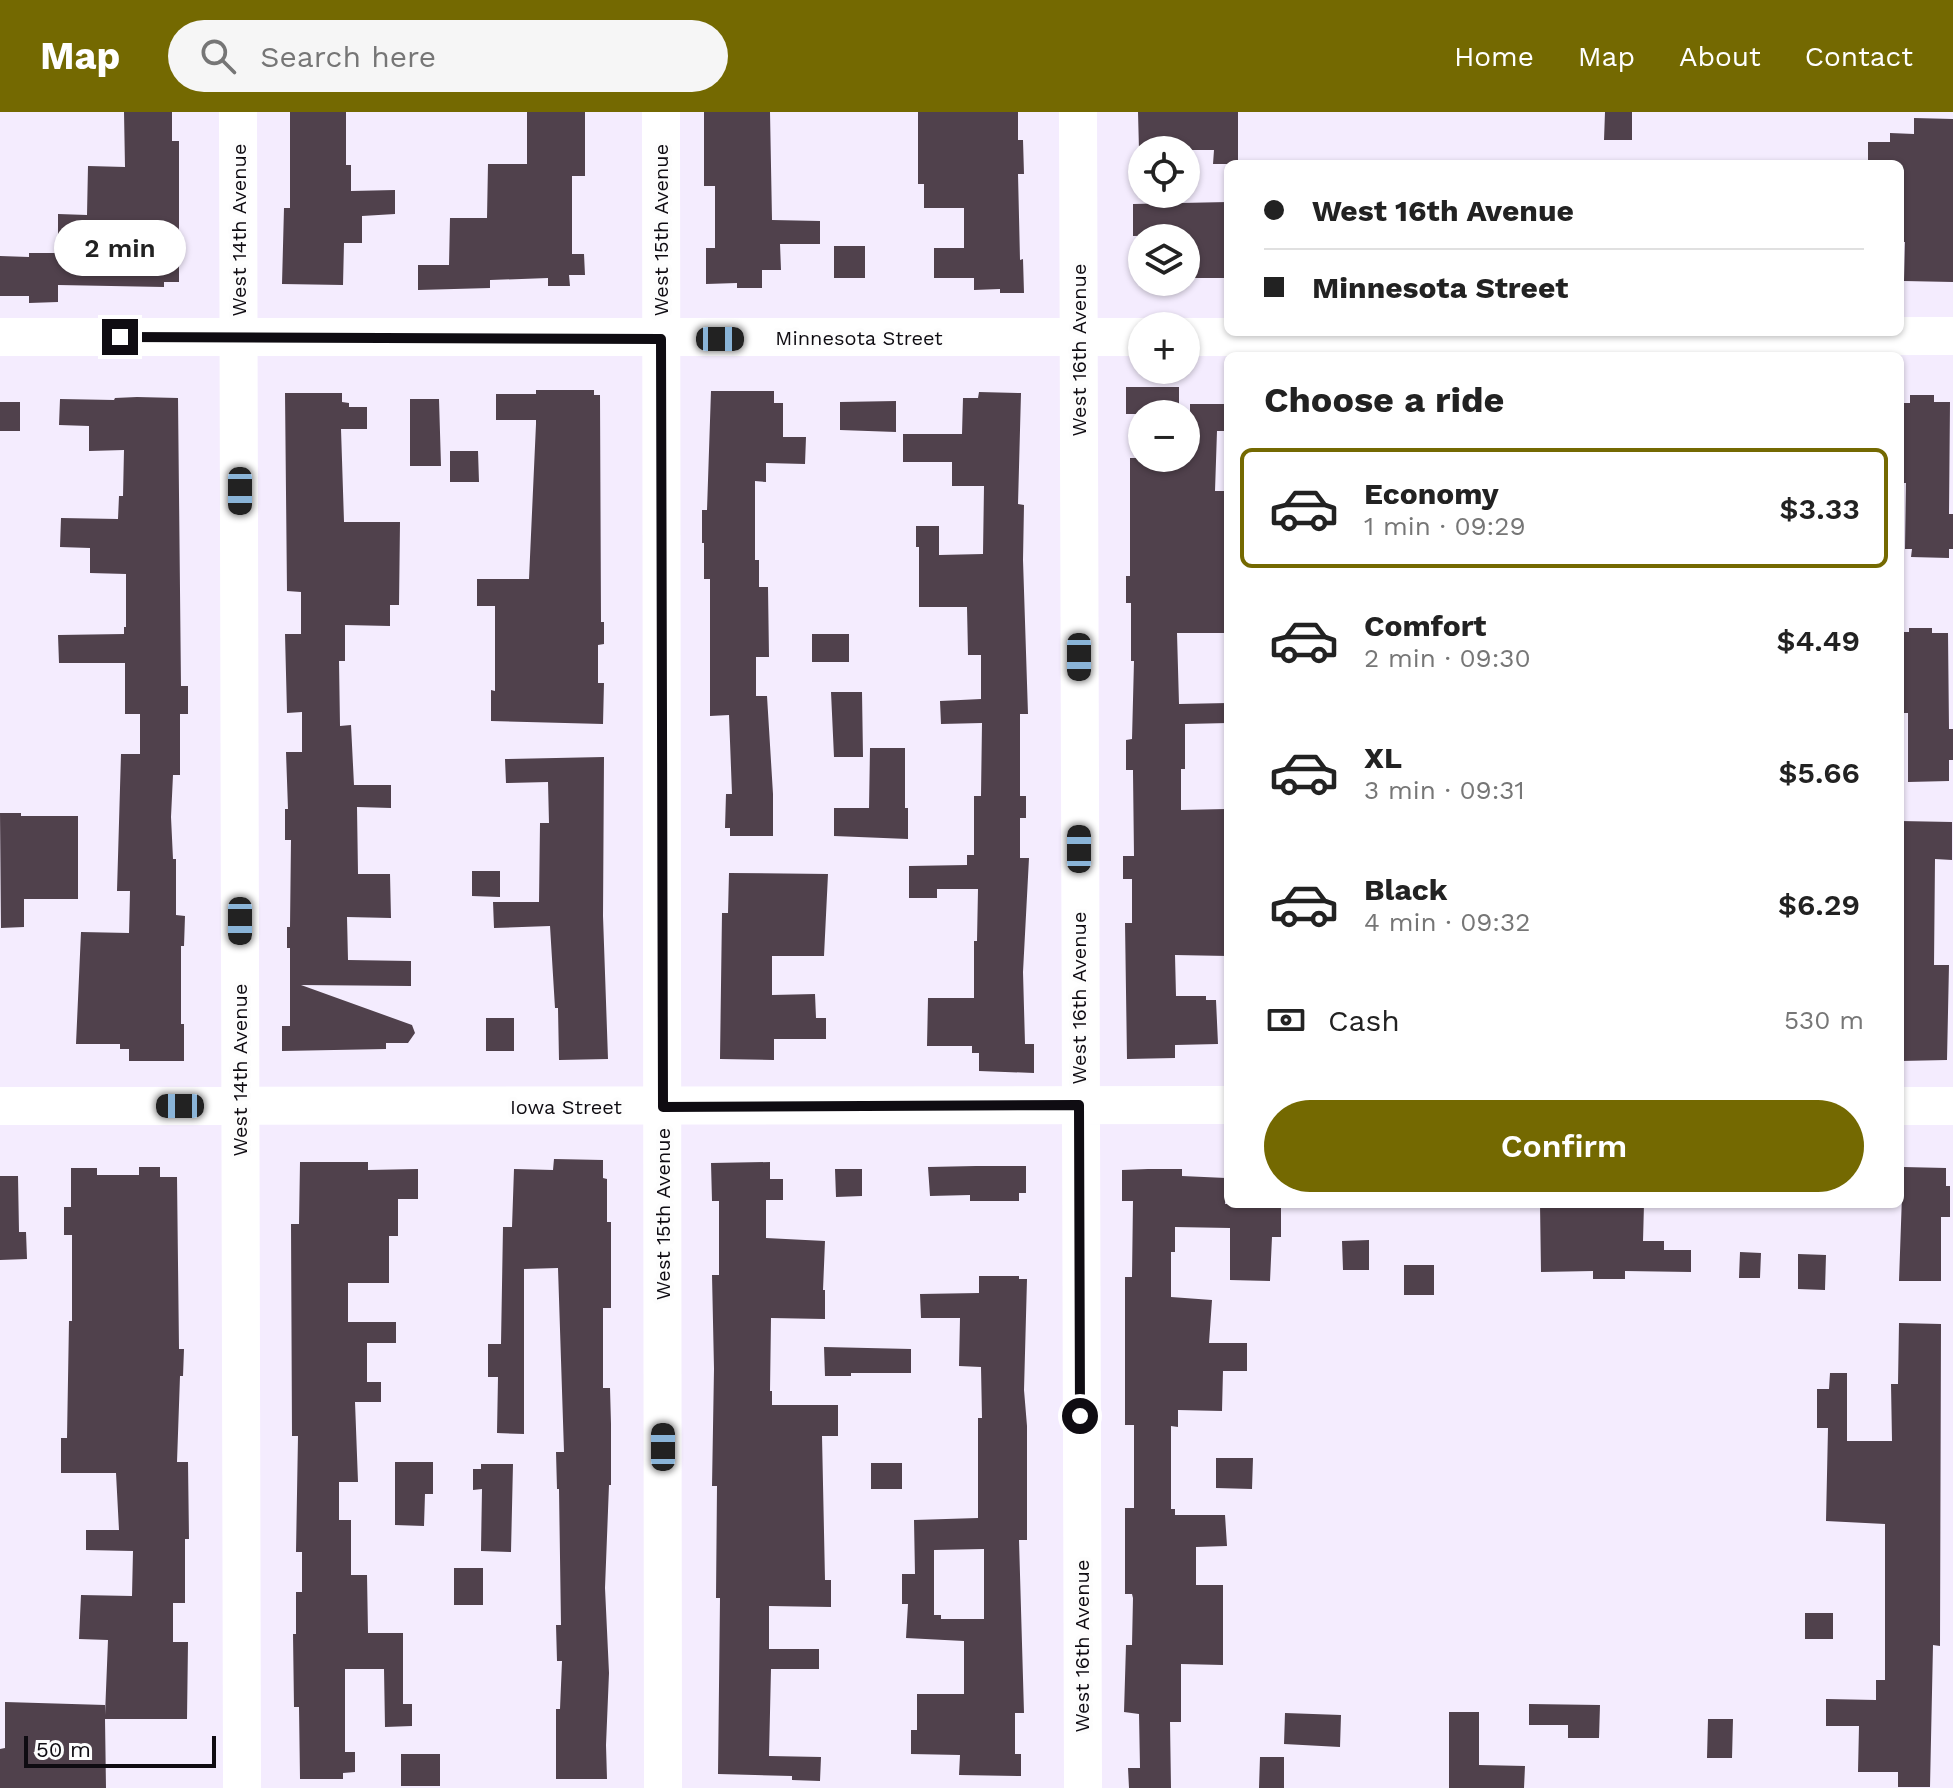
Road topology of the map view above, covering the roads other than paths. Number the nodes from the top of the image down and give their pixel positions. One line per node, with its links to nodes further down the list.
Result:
1 (238, 112): 6 (street, West 14th Avenue)
2 (661, 112): 10 (street, West 15th Avenue)
3 (1078, 112): 7 (street, West 16th Avenue)
4 (1953, 336): 9 (street)
5 (0, 337): 6 (street, Minnesota Street)
6 (240, 337): 10 (street, Minnesota Street); 14 (street, West 14th Avenue)
7 (1079, 337): 8 (street, Minnesota Street); 10 (street, Minnesota Street); 11 (street, West 16th Avenue)
8 (1128, 337)
9 (1200, 337)
10 (661, 339): 17 (street, West 15th Avenue)
11 (1079, 1105): 12 (street, Iowa Street); 17 (street, Iowa Street); 20 (street, West 16th Avenue)
12 (1224, 1105)
13 (0, 1106): 14 (street, Iowa Street)
14 (240, 1106): 17 (street, Iowa Street); 18 (street, West 14th Avenue)
15 (1904, 1106): 16 (street)
16 (1953, 1106)
17 (663, 1107): 19 (street, West 15th Avenue)
18 (242, 1788)
19 (663, 1788)
20 (1083, 1788)

